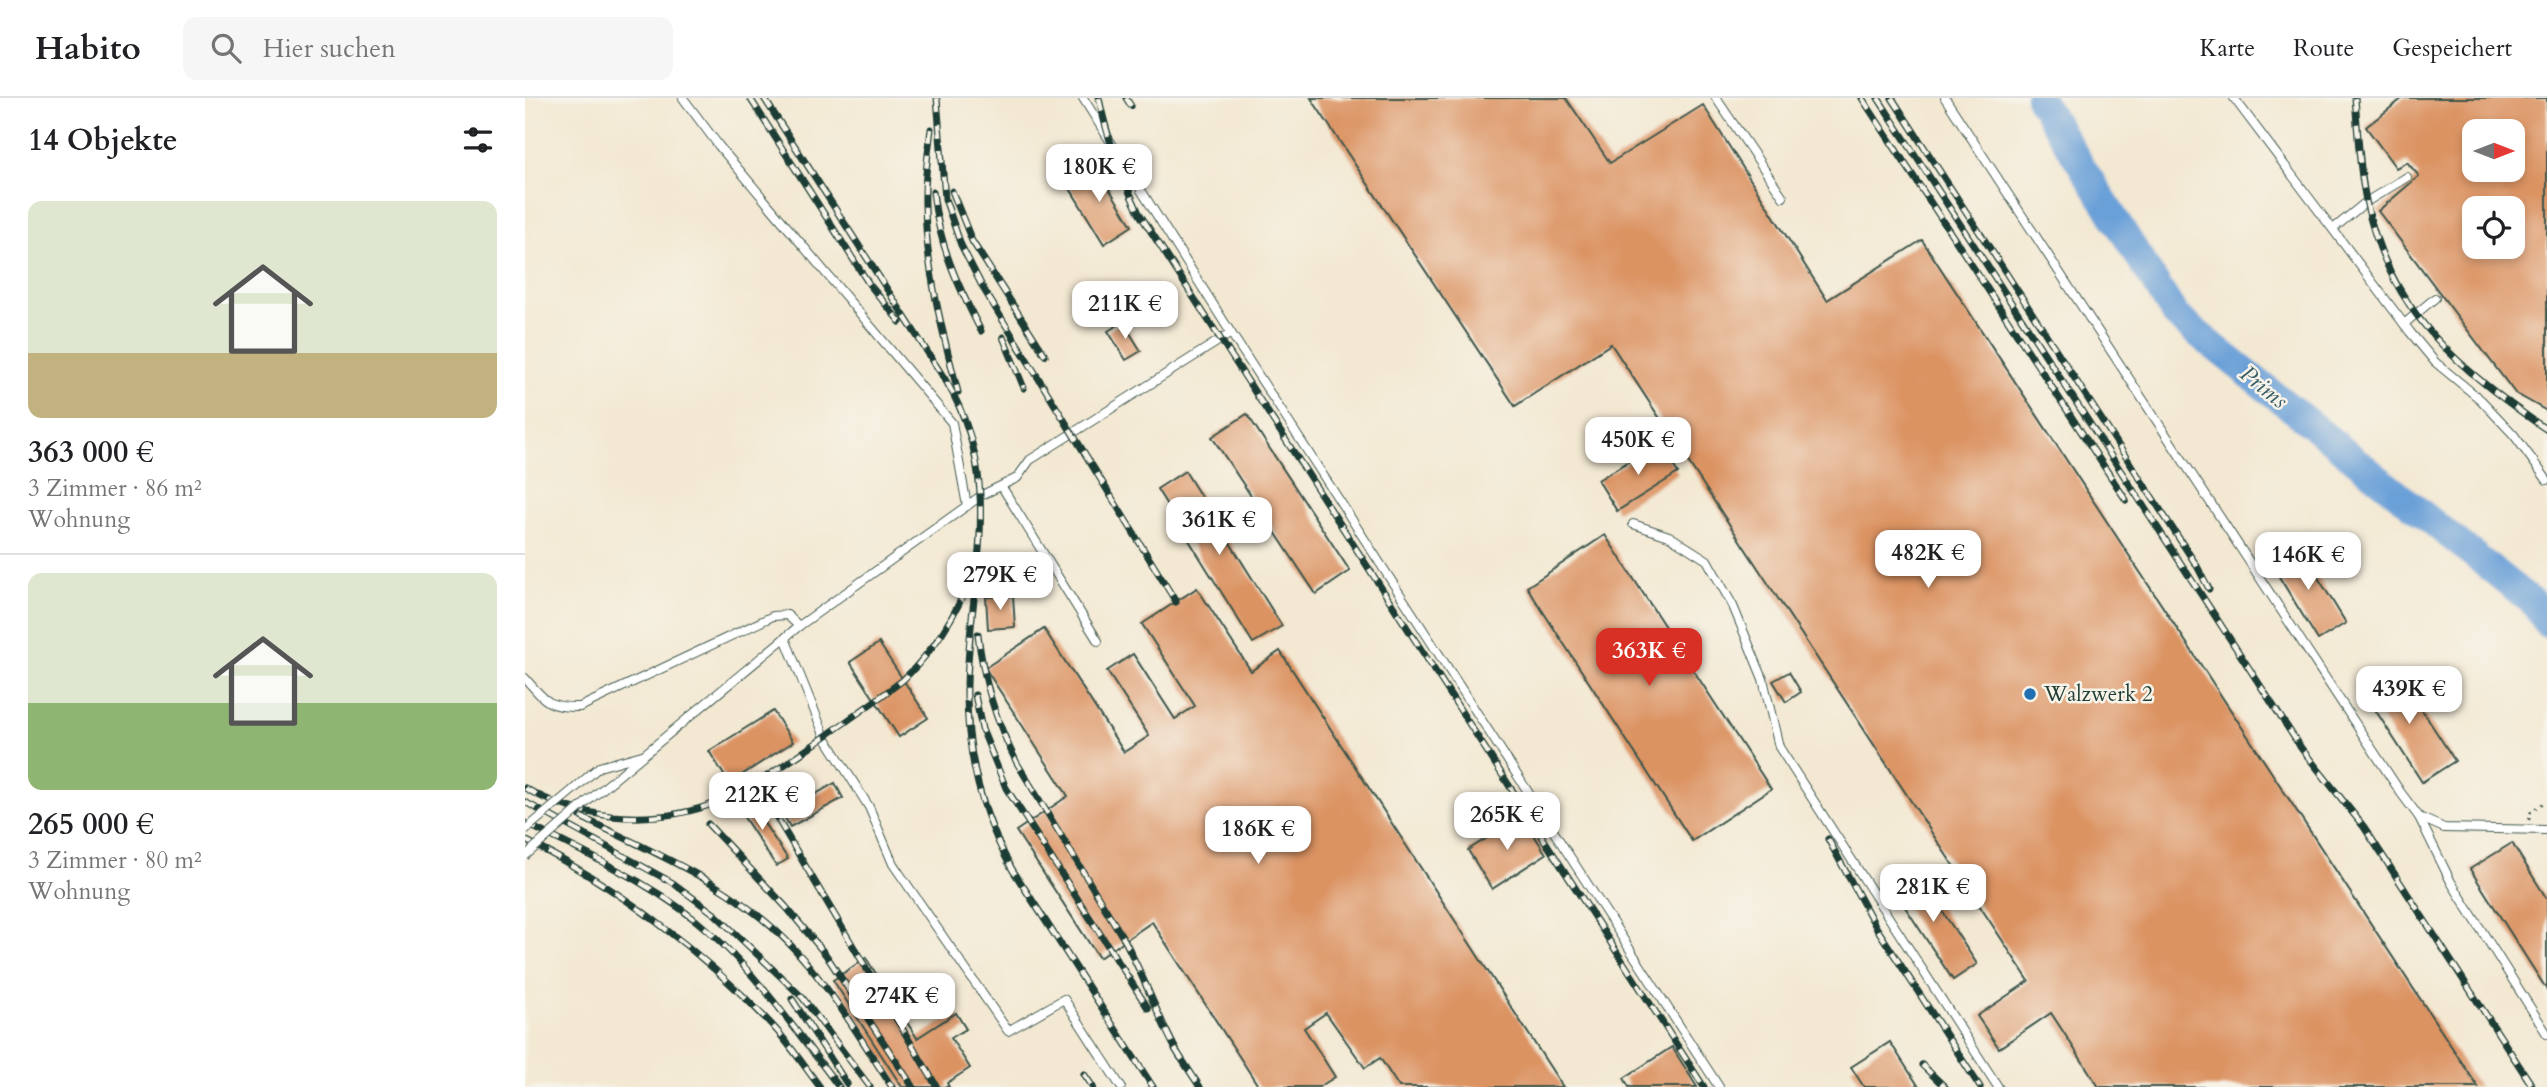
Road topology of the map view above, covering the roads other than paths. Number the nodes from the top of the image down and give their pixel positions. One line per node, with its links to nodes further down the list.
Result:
1 (683, 98): 14 (lane)
2 (1083, 98): 11 (lane)
3 (1716, 98): 7 (lane)
4 (1945, 98): 21 (lane)
5 (2234, 98): 8 (lane)
6 (2407, 177): 8 (lane)
7 (1783, 197)
8 (2333, 229): 10 (lane)
9 (2435, 298): 10 (lane)
10 (2404, 324): 12 (lane)
11 (1231, 333): 13 (lane); 27 (lane)
12 (2547, 480)
13 (1002, 487): 14 (lane); 18 (lane)
14 (967, 506): 16 (lane)
15 (1633, 524): 28 (lane)
16 (799, 626): 17 (lane); 19 (lane)
17 (785, 638): 20 (lane); 26 (lane)
18 (1098, 641)
19 (525, 678)
20 (645, 754): 22 (lane, bridge); 24 (lane, bridge)
21 (2419, 817): 23 (lane); 25 (lane)
22 (525, 830)
23 (2547, 831)
24 (525, 856)
25 (2547, 1034)
26 (1121, 1087)
27 (1719, 1087)
28 (1998, 1087)

